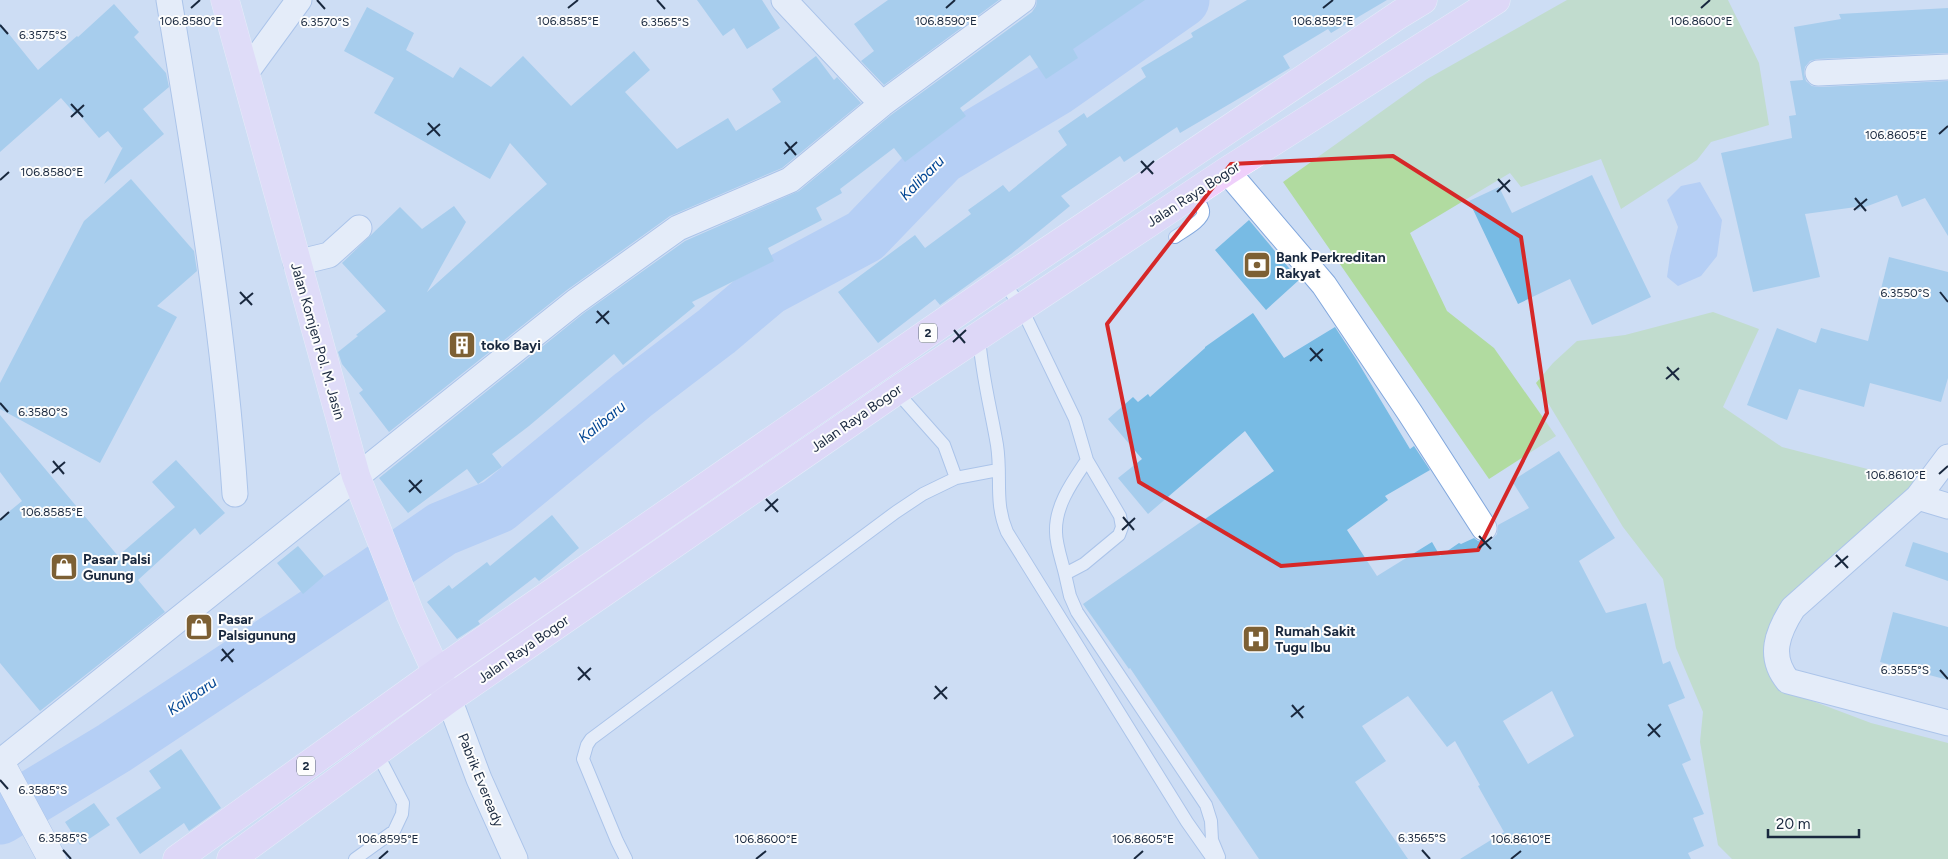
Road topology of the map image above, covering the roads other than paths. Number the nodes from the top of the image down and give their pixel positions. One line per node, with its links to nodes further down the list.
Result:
1 (168, 0): 27 (street)
2 (225, 0): 11 (main road, Jalan Komjen Pol. M. Jasin)
3 (299, 0): 11 (street)
4 (784, 0): 12 (street)
5 (1023, 0): 12 (street)
6 (1423, 0): 8 (highway, Jalan Raya Bogor / 2)
7 (1496, 0): 13 (highway, Jalan Raya Bogor / 2)
8 (1395, 7): 18 (highway, Jalan Raya Bogor / 2)
9 (1948, 67): 10 (street)
10 (1818, 72)
11 (244, 74): 17 (main road, Jalan Komjen Pol. M. Jasin)
12 (882, 104): 25 (street)
13 (1227, 171): 14 (highway, Jalan Raya Bogor / 2); 30 (street)
14 (1193, 194): 16 (lane); 19 (highway, Jalan Raya Bogor / 2)
15 (359, 228): 17 (street)
16 (1175, 237)
17 (296, 263): 25 (main road, Jalan Komjen Pol. M. Jasin)
18 (1003, 281): 19 (lane); 32 (highway, Jalan Raya Bogor / 2)
19 (1021, 308): 20 (highway, Jalan Raya Bogor / 2); 23 (lane)
20 (979, 335): 21 (highway, Jalan Raya Bogor / 2); 24 (lane)
21 (896, 391): 26 (lane); 33 (highway, Jalan Raya Bogor / 2)
22 (1948, 457): 28 (street)
23 (1087, 460): 31 (lane); 31 (lane)
24 (998, 470): 26 (lane); 43 (lane)
25 (356, 476): 32 (main road, Jalan Komjen Pol. M. Jasin); 36 (street)
26 (956, 478): 42 (lane)
27 (235, 494)
28 (1918, 497): 29 (street); 34 (street)
29 (1948, 506)
30 (1484, 528)
31 (1065, 574): 44 (lane)
32 (436, 673): 33 (main road, Jalan Komjen Pol. M. Jasin); 38 (highway, Jalan Raya Bogor / 2)
33 (449, 700): 35 (highway, Jalan Raya Bogor / 2); 41 (street, Pabrik Eveready)
34 (1948, 723)
35 (376, 753): 39 (highway, Jalan Raya Bogor / 2); 40 (lane)
36 (0, 762): 37 (street)
37 (52, 859)
38 (177, 859)
39 (231, 859)
40 (354, 859)
41 (515, 859)
42 (626, 859)
43 (1214, 859)
44 (1221, 859)

